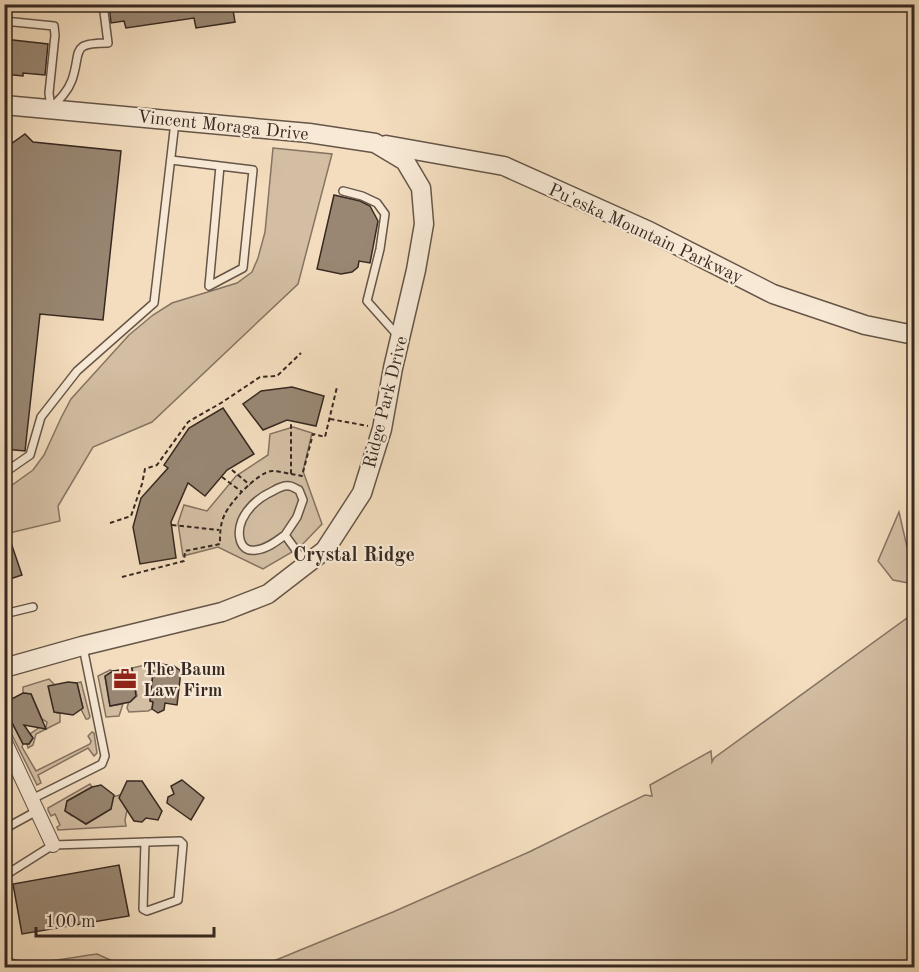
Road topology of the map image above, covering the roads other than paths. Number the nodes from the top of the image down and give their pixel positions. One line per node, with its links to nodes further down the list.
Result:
1 (103, 4): 4 (lane)
2 (4, 21): 4 (lane)
3 (4, 105): 4 (street, Vincent Moraga Drive)
4 (51, 108): 5 (street, Vincent Moraga Drive)
5 (175, 120): 6 (street, Vincent Moraga Drive); 7 (lane)
6 (375, 143): 9 (street, Vincent Moraga Drive); 11 (street, Pu'eska Mountain Parkway)
7 (171, 160): 8 (lane); 13 (lane)
8 (220, 166): 8 (lane)
9 (421, 188): 12 (street, Ridge Park Drive)
10 (343, 191): 12 (lane)
11 (915, 335)
12 (400, 339): 15 (street, Ridge Park Drive)
13 (4, 473)
14 (285, 535): 14 (lane); 15 (lane)
15 (306, 564): 18 (street, Ridge Park Drive)
16 (33, 607): 17 (lane)
17 (4, 614)
18 (82, 646): 19 (street, Ridge Park Drive); 22 (lane)
19 (4, 668)
20 (4, 740): 21 (street)
21 (9, 764): 22 (street)
22 (34, 805): 23 (lane); 25 (street)
23 (4, 829)
24 (145, 842): 24 (lane); 25 (lane)
25 (53, 845): 26 (lane)
26 (4, 876)

